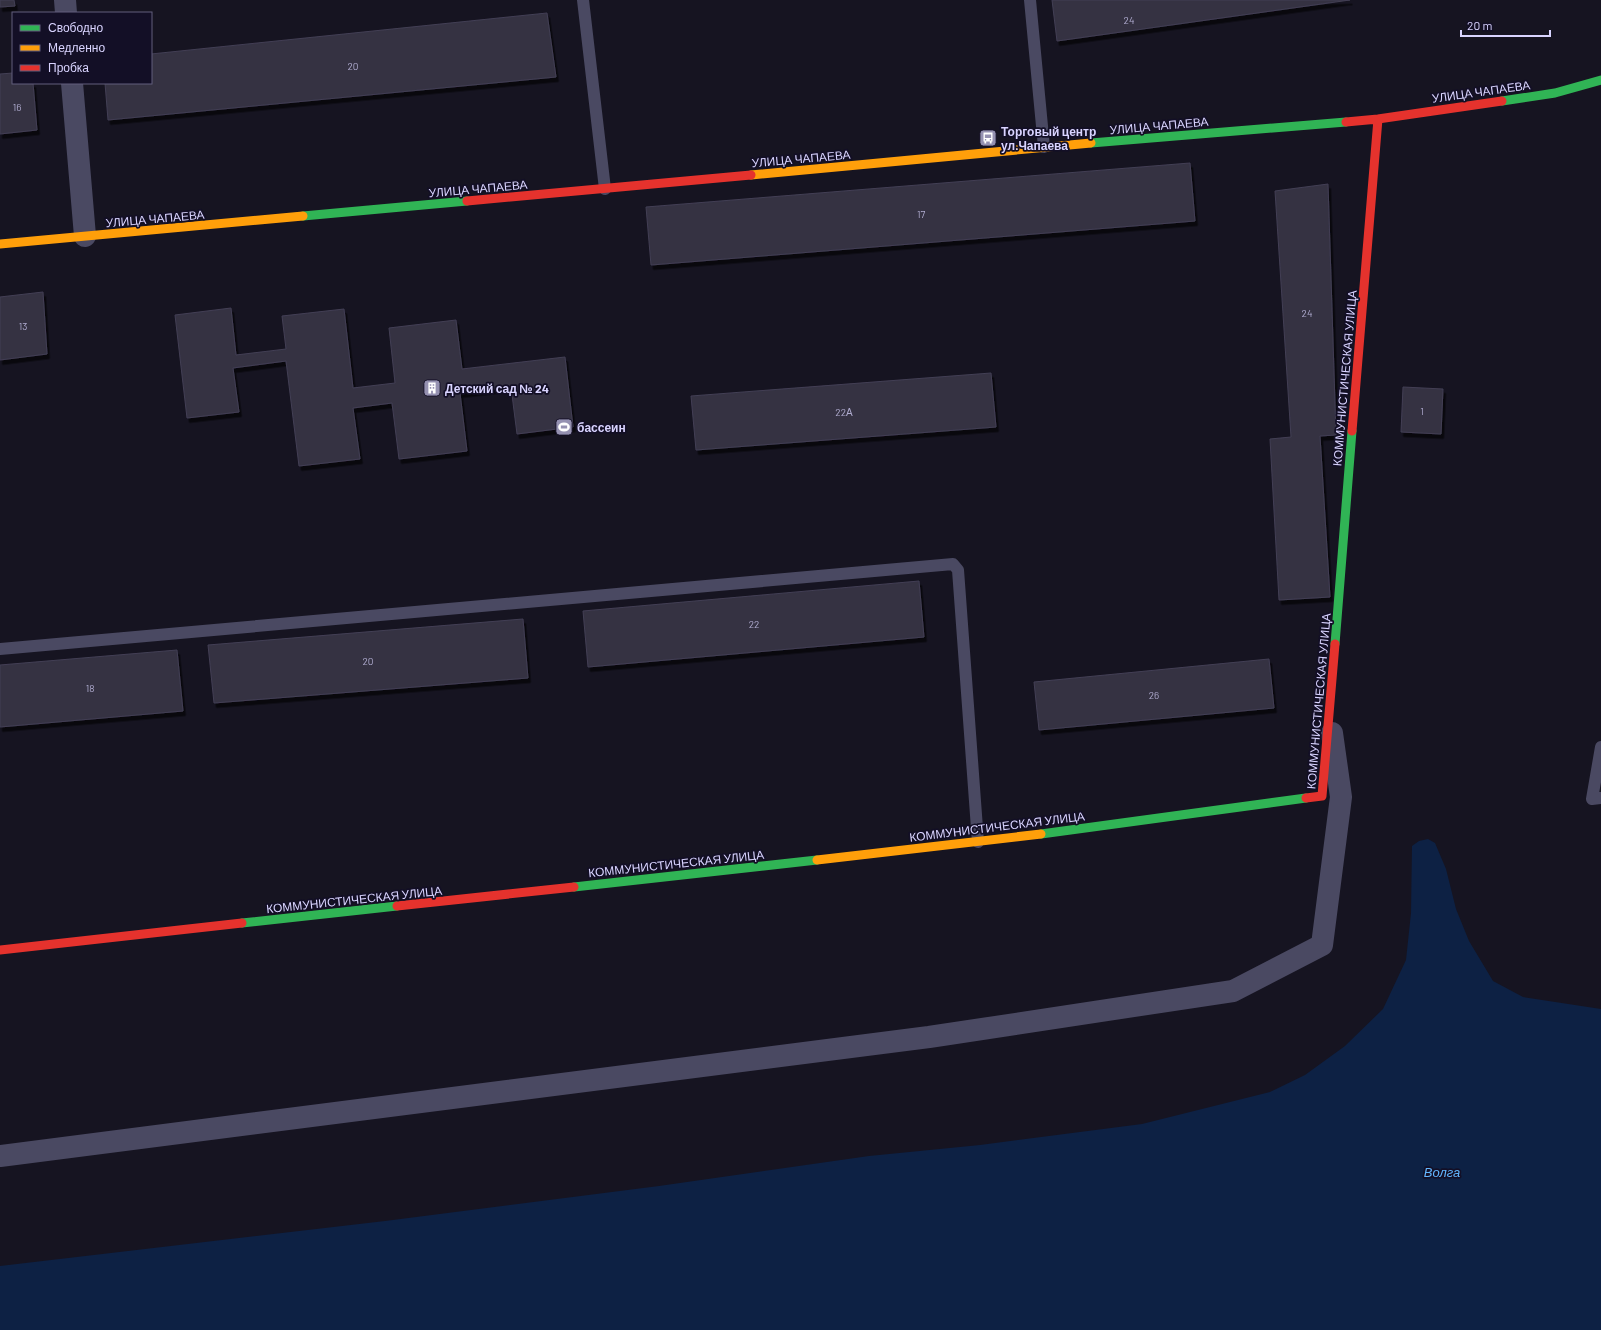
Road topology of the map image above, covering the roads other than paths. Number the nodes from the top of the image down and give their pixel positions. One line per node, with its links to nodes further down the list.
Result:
1 (65, 0): 4 (street)
2 (583, 0): 9 (lane)
3 (1030, 0): 8 (lane)
4 (66, 12)
5 (1601, 80): 7 (street, УЛИЦА ЧАПАЕВА)
6 (72, 84): 10 (street)
7 (1378, 119): 8 (street, УЛИЦА ЧАПАЕВА); 13 (street, КОММУНИСТИЧЕСКАЯ УЛИЦА)
8 (1044, 147): 9 (street, УЛИЦА ЧАПАЕВА)
9 (605, 189): 10 (street, УЛИЦА ЧАПАЕВА)
10 (85, 236): 11 (street, УЛИЦА ЧАПАЕВА)
11 (0, 244)
12 (0, 649): 16 (lane)
13 (1329, 712): 16 (street, КОММУНИСТИЧЕСКАЯ УЛИЦА); 18 (street)
14 (1601, 747): 15 (lane)
15 (1601, 798)
16 (978, 842): 17 (street, КОММУНИСТИЧЕСКАЯ УЛИЦА)
17 (0, 950)
18 (0, 1156)

